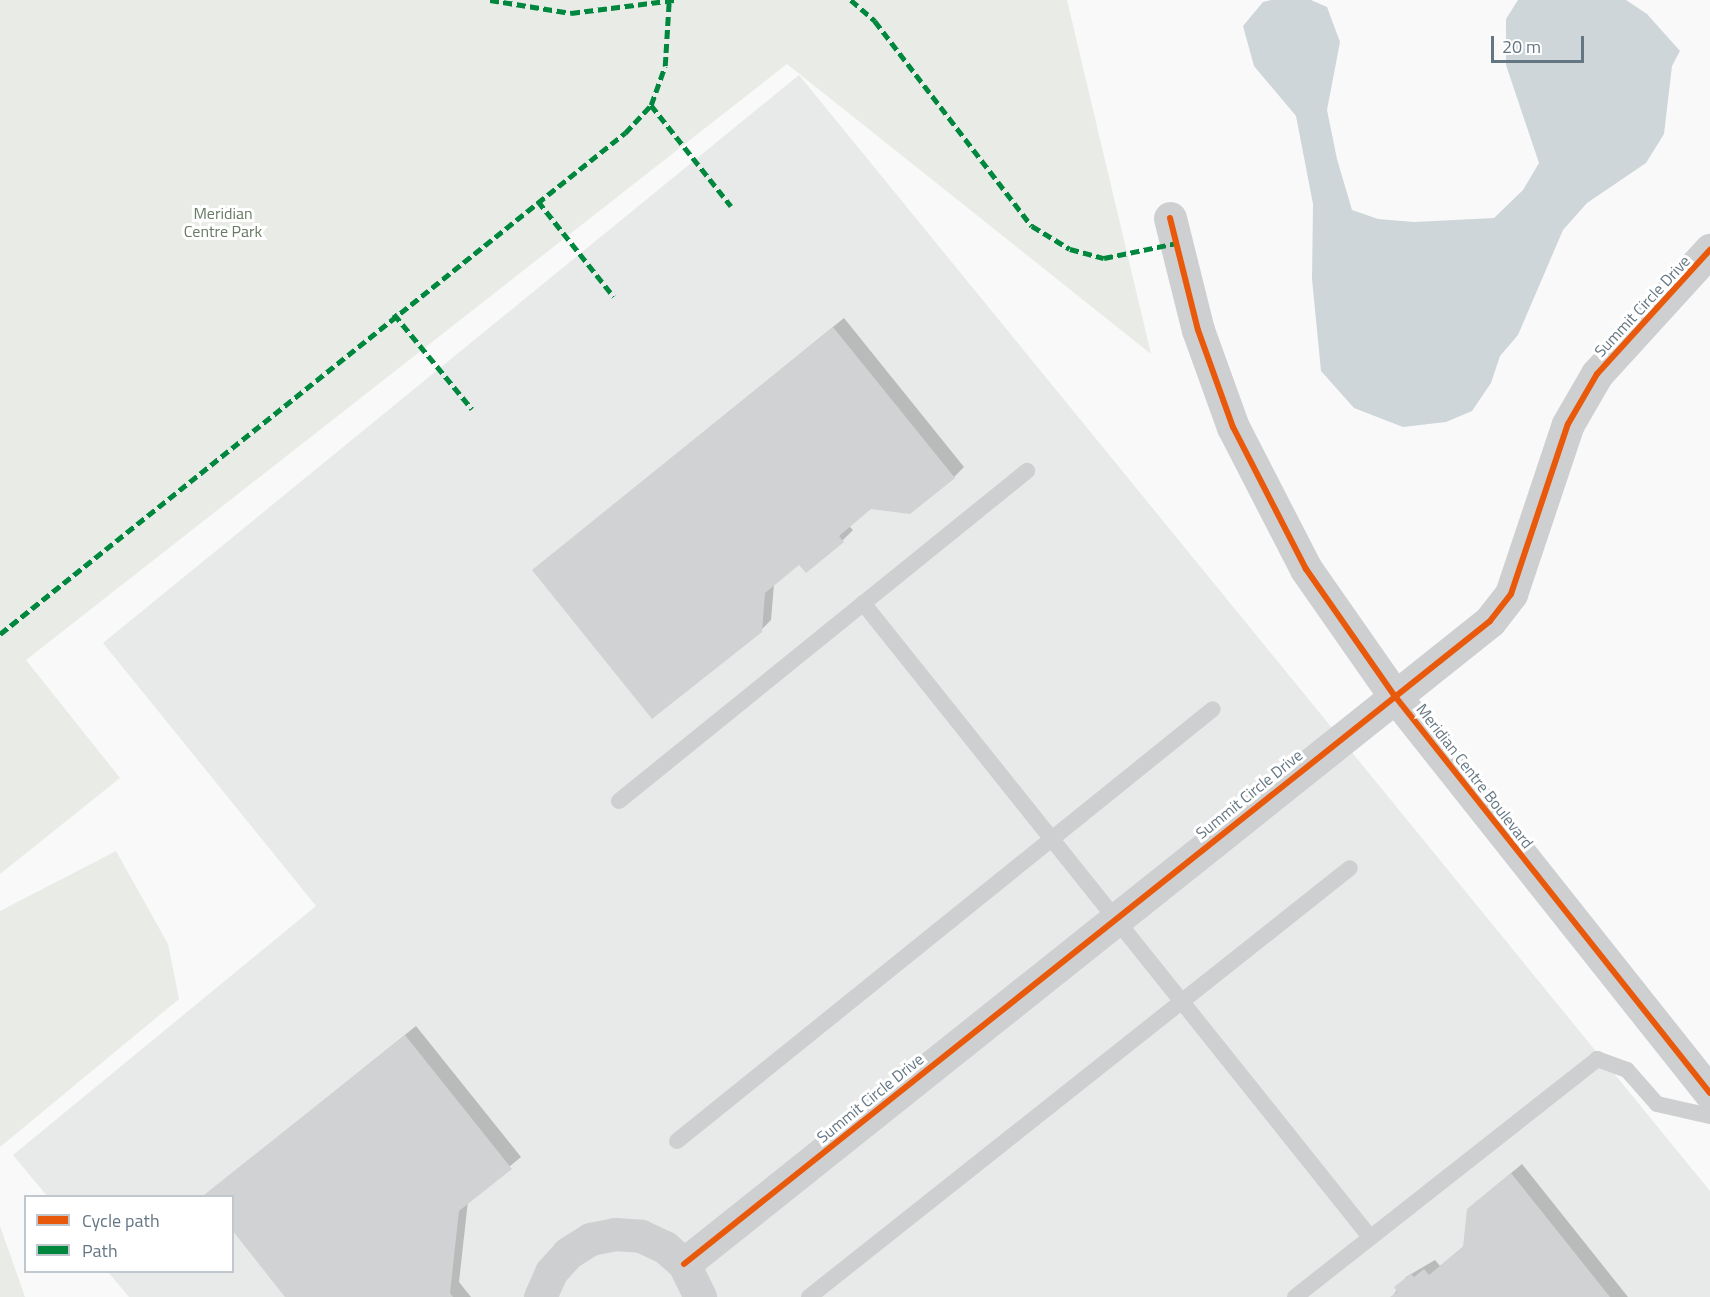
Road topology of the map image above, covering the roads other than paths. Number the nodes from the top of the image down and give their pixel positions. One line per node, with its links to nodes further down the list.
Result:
1 (1170, 218): 5 (street, Meridian Centre Boulevard)
2 (1710, 250): 5 (street, Summit Circle Drive)
3 (1027, 471): 4 (lane)
4 (863, 603): 7 (lane); 8 (lane)
5 (1394, 695): 10 (street, Summit Circle Drive); 12 (street, Meridian Centre Boulevard)
6 (1214, 709): 8 (lane)
7 (619, 801)
8 (1051, 840): 10 (lane); 14 (lane)
9 (1350, 868): 11 (lane)
10 (1114, 919): 11 (lane); 16 (street, Summit Circle Drive)
11 (1180, 1001): 15 (lane); 19 (lane)
12 (1710, 1093)
13 (1710, 1116): 15 (lane)
14 (677, 1141)
15 (1370, 1237): 20 (lane)
16 (684, 1264): 17 (street); 18 (street)
17 (540, 1297)
18 (700, 1297)
19 (809, 1297)
20 (1295, 1297)

